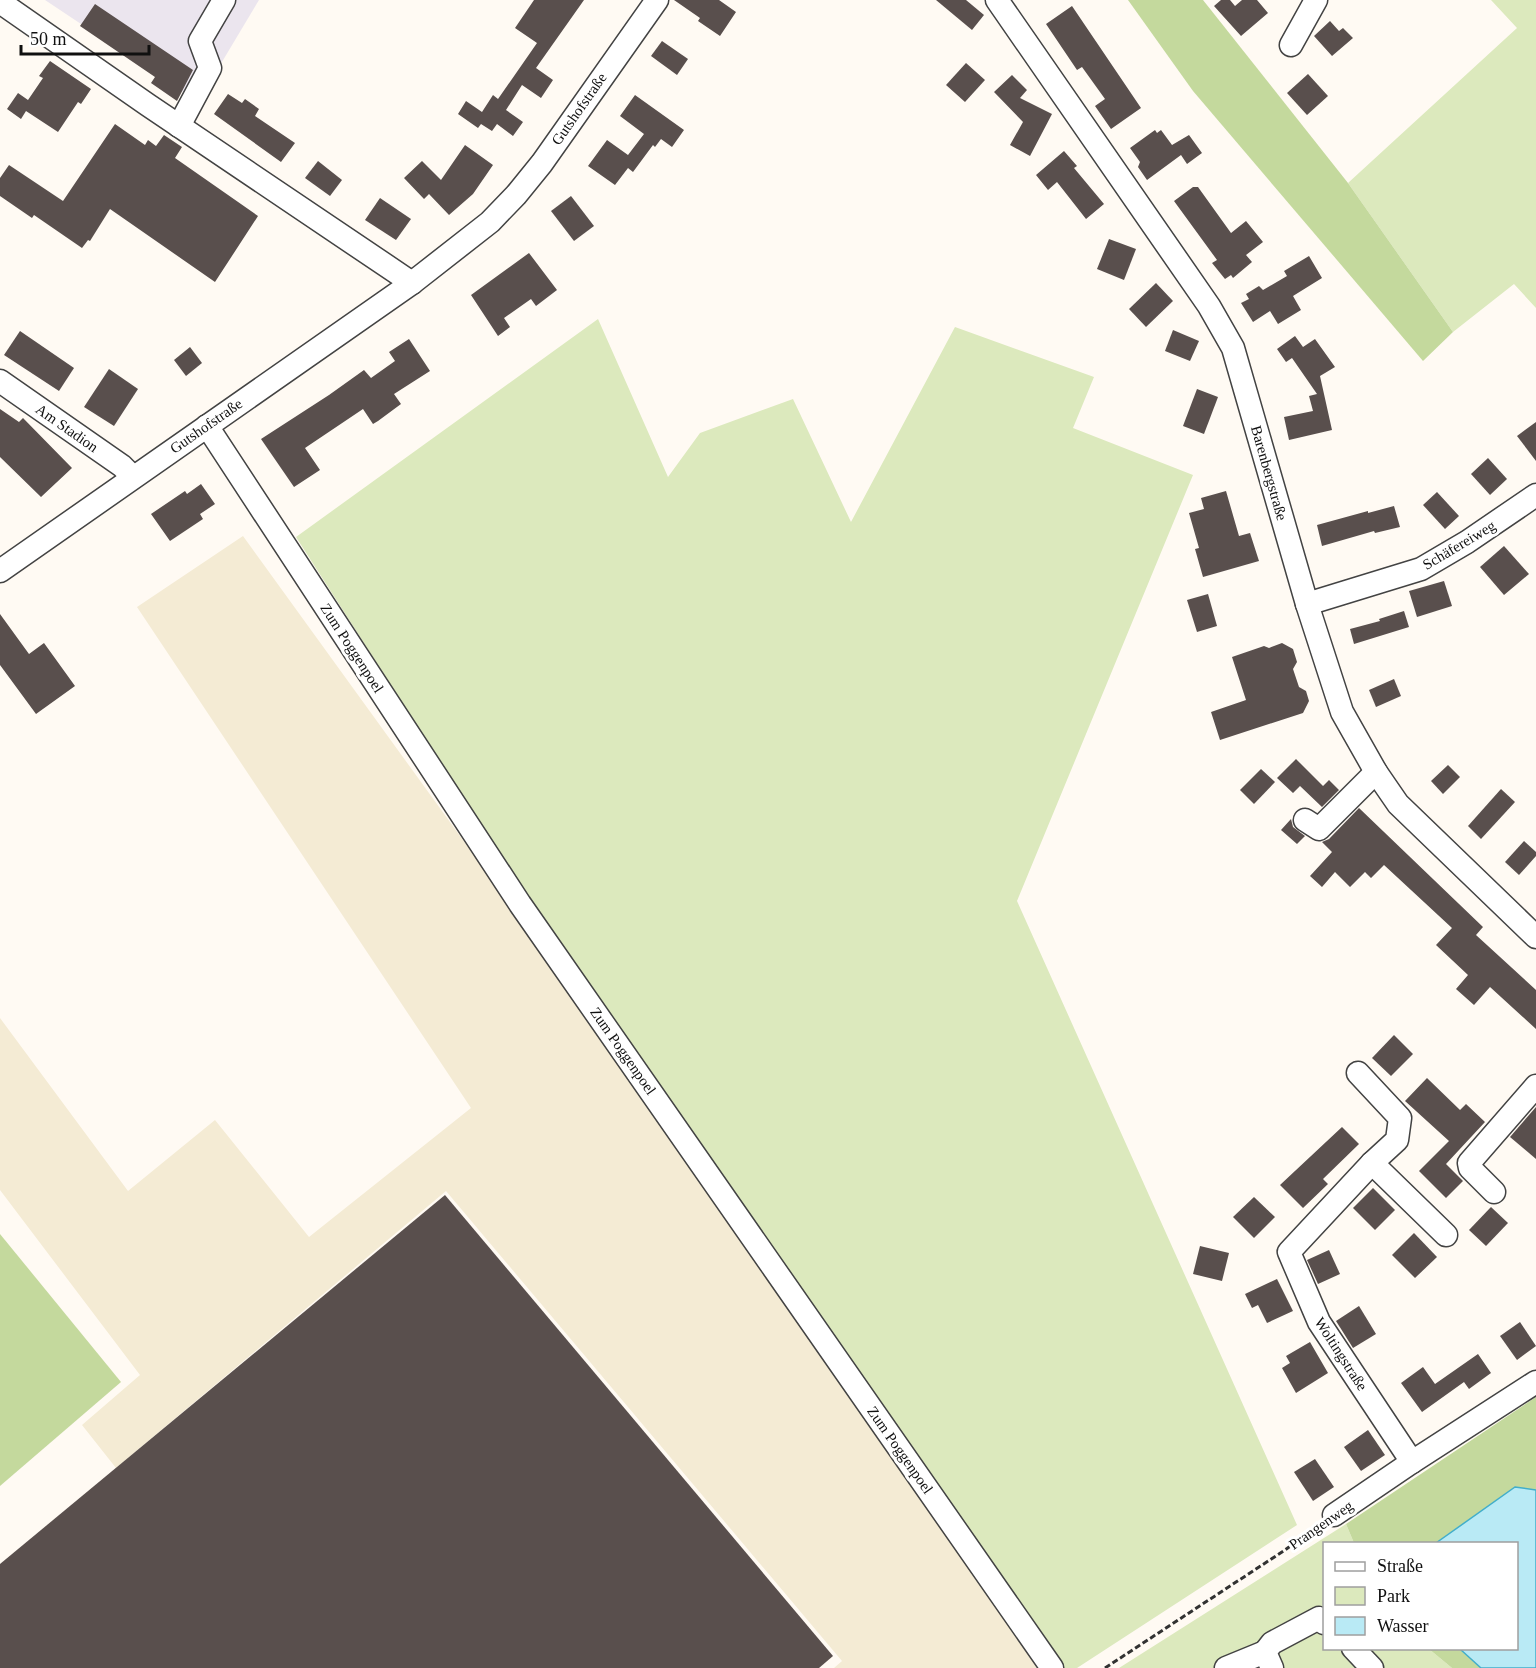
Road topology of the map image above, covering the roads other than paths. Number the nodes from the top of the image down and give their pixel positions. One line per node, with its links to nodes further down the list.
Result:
1 (224, 0): 7 (street)
2 (657, 0): 8 (street, Gutshofstraße)
3 (997, 0): 14 (street, Barenbergstraße)
4 (1316, 0): 6 (street)
5 (0, 2): 7 (street)
6 (1291, 45)
7 (179, 126): 8 (street)
8 (412, 283): 10 (street, Gutshofstraße)
9 (0, 381): 11 (street, Am Stadion)
10 (207, 426): 11 (street, Gutshofstraße); 29 (street, Zum Poggenpoel)
11 (134, 477): 13 (street, Gutshofstraße)
12 (1536, 495): 14 (street, Schäfereiweg)
13 (0, 571)
14 (1307, 604): 15 (street, Barenbergstraße)
15 (1376, 772): 16 (street); 17 (street, Barenbergstraße)
16 (1305, 820)
17 (1536, 937)
18 (1358, 1073): 20 (street, Woltingstraße)
19 (1536, 1086): 21 (street)
20 (1372, 1163): 22 (street); 24 (street, Woltingstraße)
21 (1494, 1192)
22 (1446, 1234)
23 (1536, 1382): 24 (street, Prangenweg)
24 (1412, 1462): 25 (street, Prangenweg)
25 (1334, 1515)
26 (1323, 1622): 28 (street)
27 (1355, 1650): 31 (street)
28 (1268, 1660): 30 (street)
29 (1052, 1668)
30 (1226, 1668)
31 (1372, 1668)

